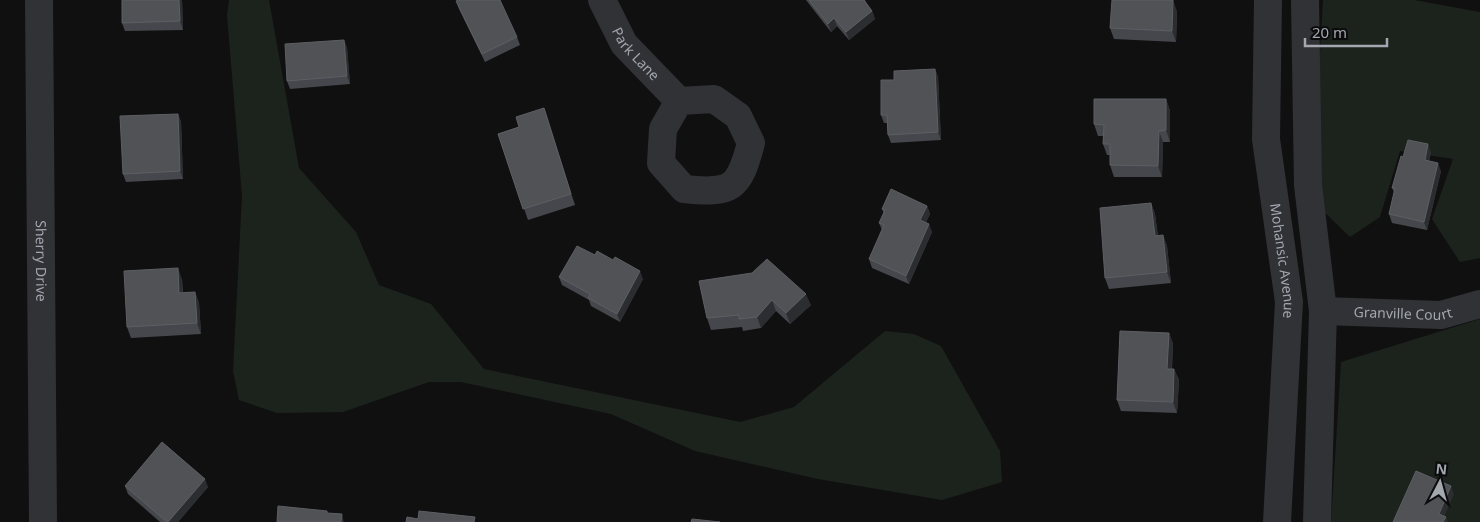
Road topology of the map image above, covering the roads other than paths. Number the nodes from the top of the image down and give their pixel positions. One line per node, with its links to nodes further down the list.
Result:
1 (39, 0): 8 (street, Sherry Drive)
2 (602, 0): 5 (street, Park Lane)
3 (1268, 0): 9 (street, Mohansic Avenue)
4 (1305, 0): 7 (street)
5 (679, 101)
6 (1480, 304): 7 (street, Granville Court)
7 (1323, 311): 10 (street)
8 (43, 522)
9 (1277, 522)
10 (1317, 522)

